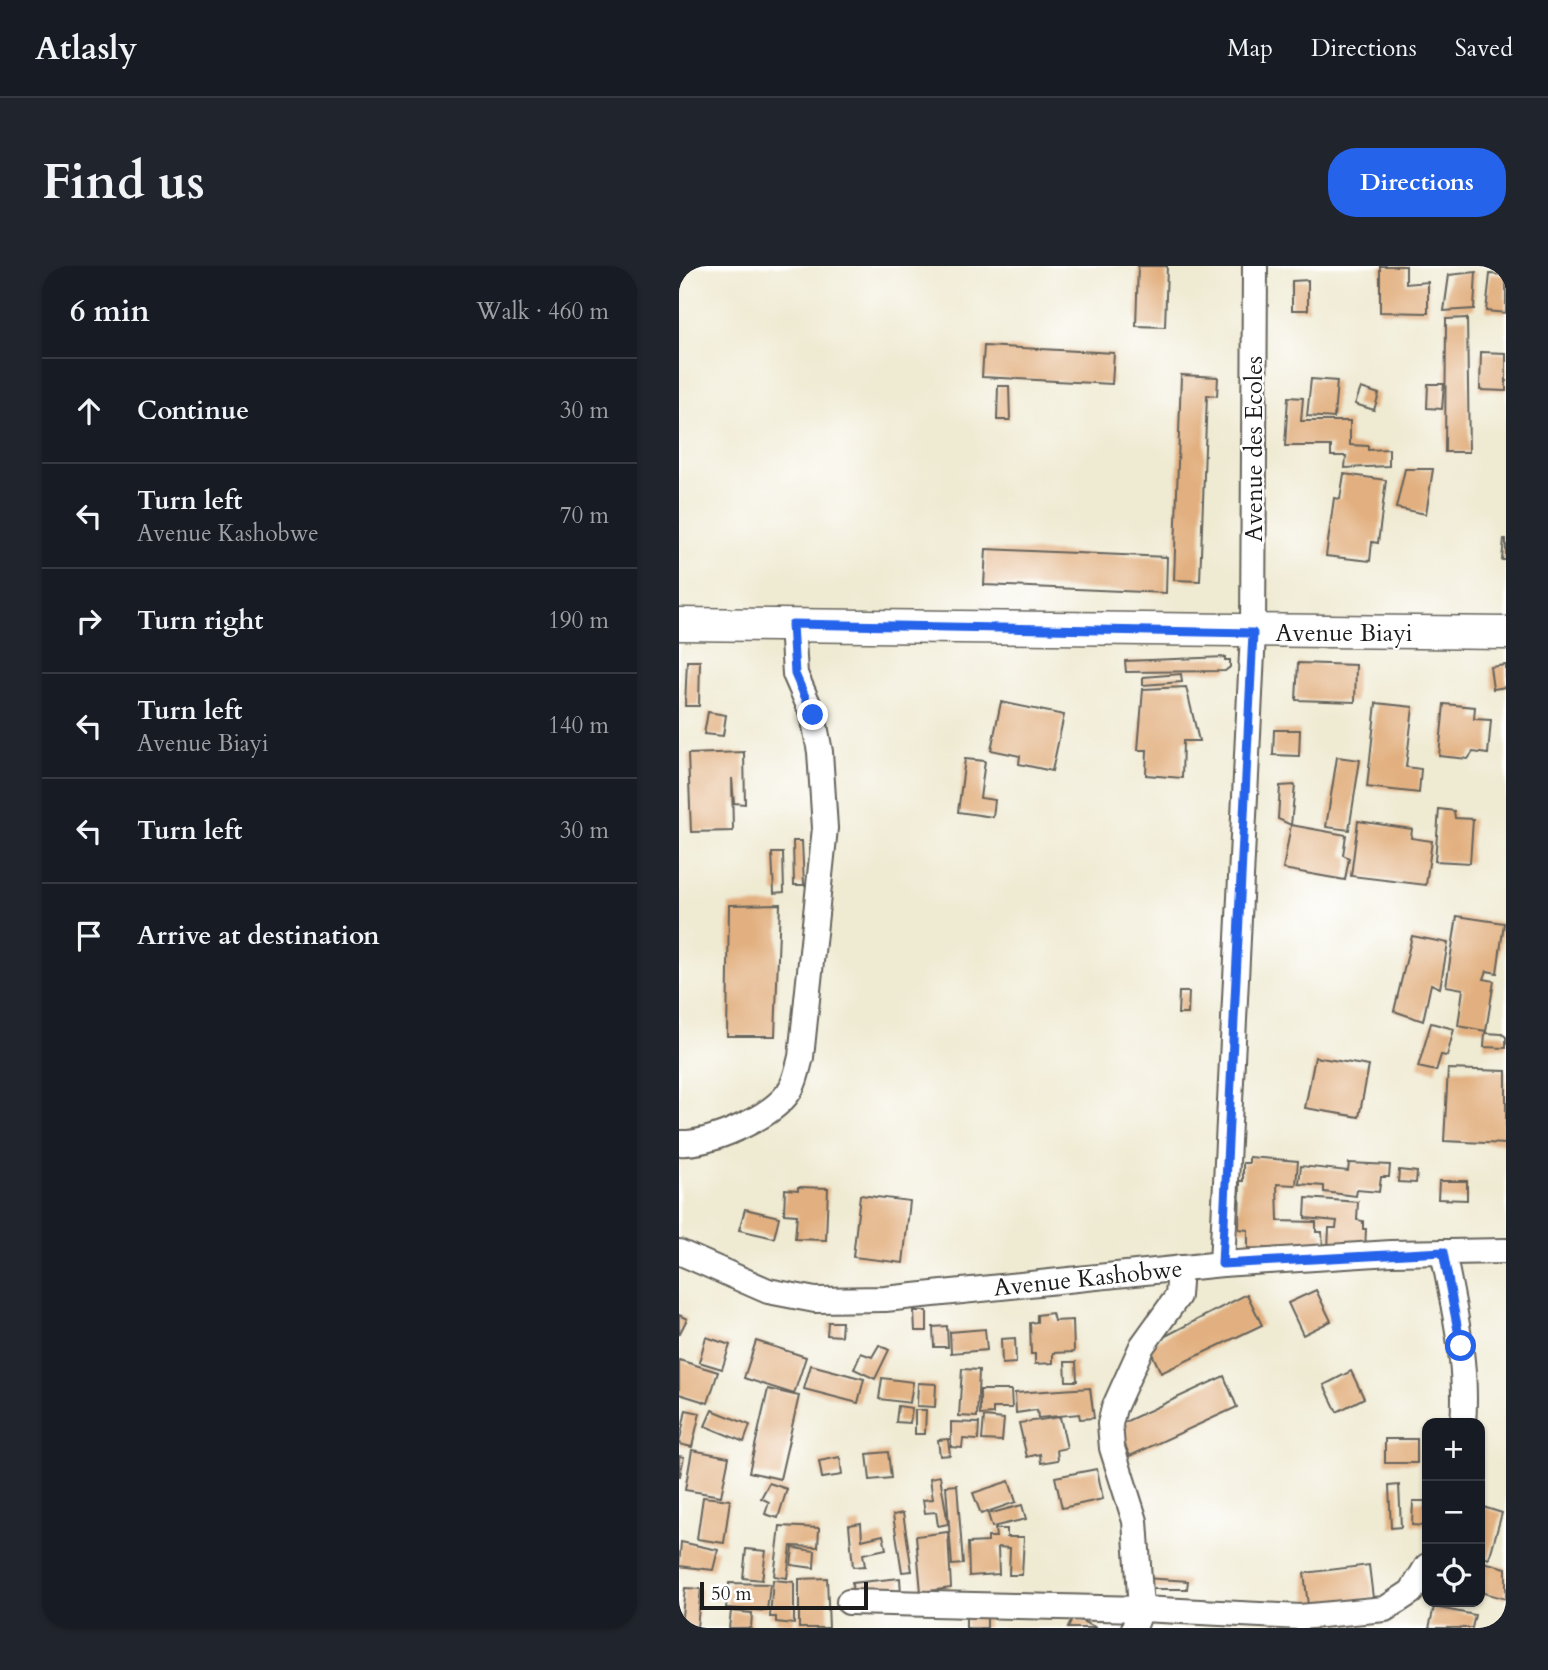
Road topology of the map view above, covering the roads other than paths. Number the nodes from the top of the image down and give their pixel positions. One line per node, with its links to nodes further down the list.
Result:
1 (1255, 266): 4 (street, Avenue des Ecoles)
2 (679, 624): 3 (street, Avenue Biayi)
3 (792, 624): 4 (street, Avenue Biayi); 6 (street)
4 (1253, 633): 5 (street, Avenue Biayi); 10 (street, Avenue des Ecoles)
5 (1506, 633)
6 (679, 1143)
7 (1506, 1251): 9 (street, Avenue Kashobwe)
8 (679, 1252): 11 (street, Avenue Kashobwe)
9 (1443, 1252): 10 (street, Avenue Kashobwe); 12 (street)
10 (1222, 1264): 11 (street, Avenue Kashobwe)
11 (1180, 1268): 15 (street)
12 (1463, 1418)
13 (1422, 1575): 16 (street)
14 (849, 1602): 15 (street)
15 (1138, 1618): 16 (street)
16 (1298, 1623)

